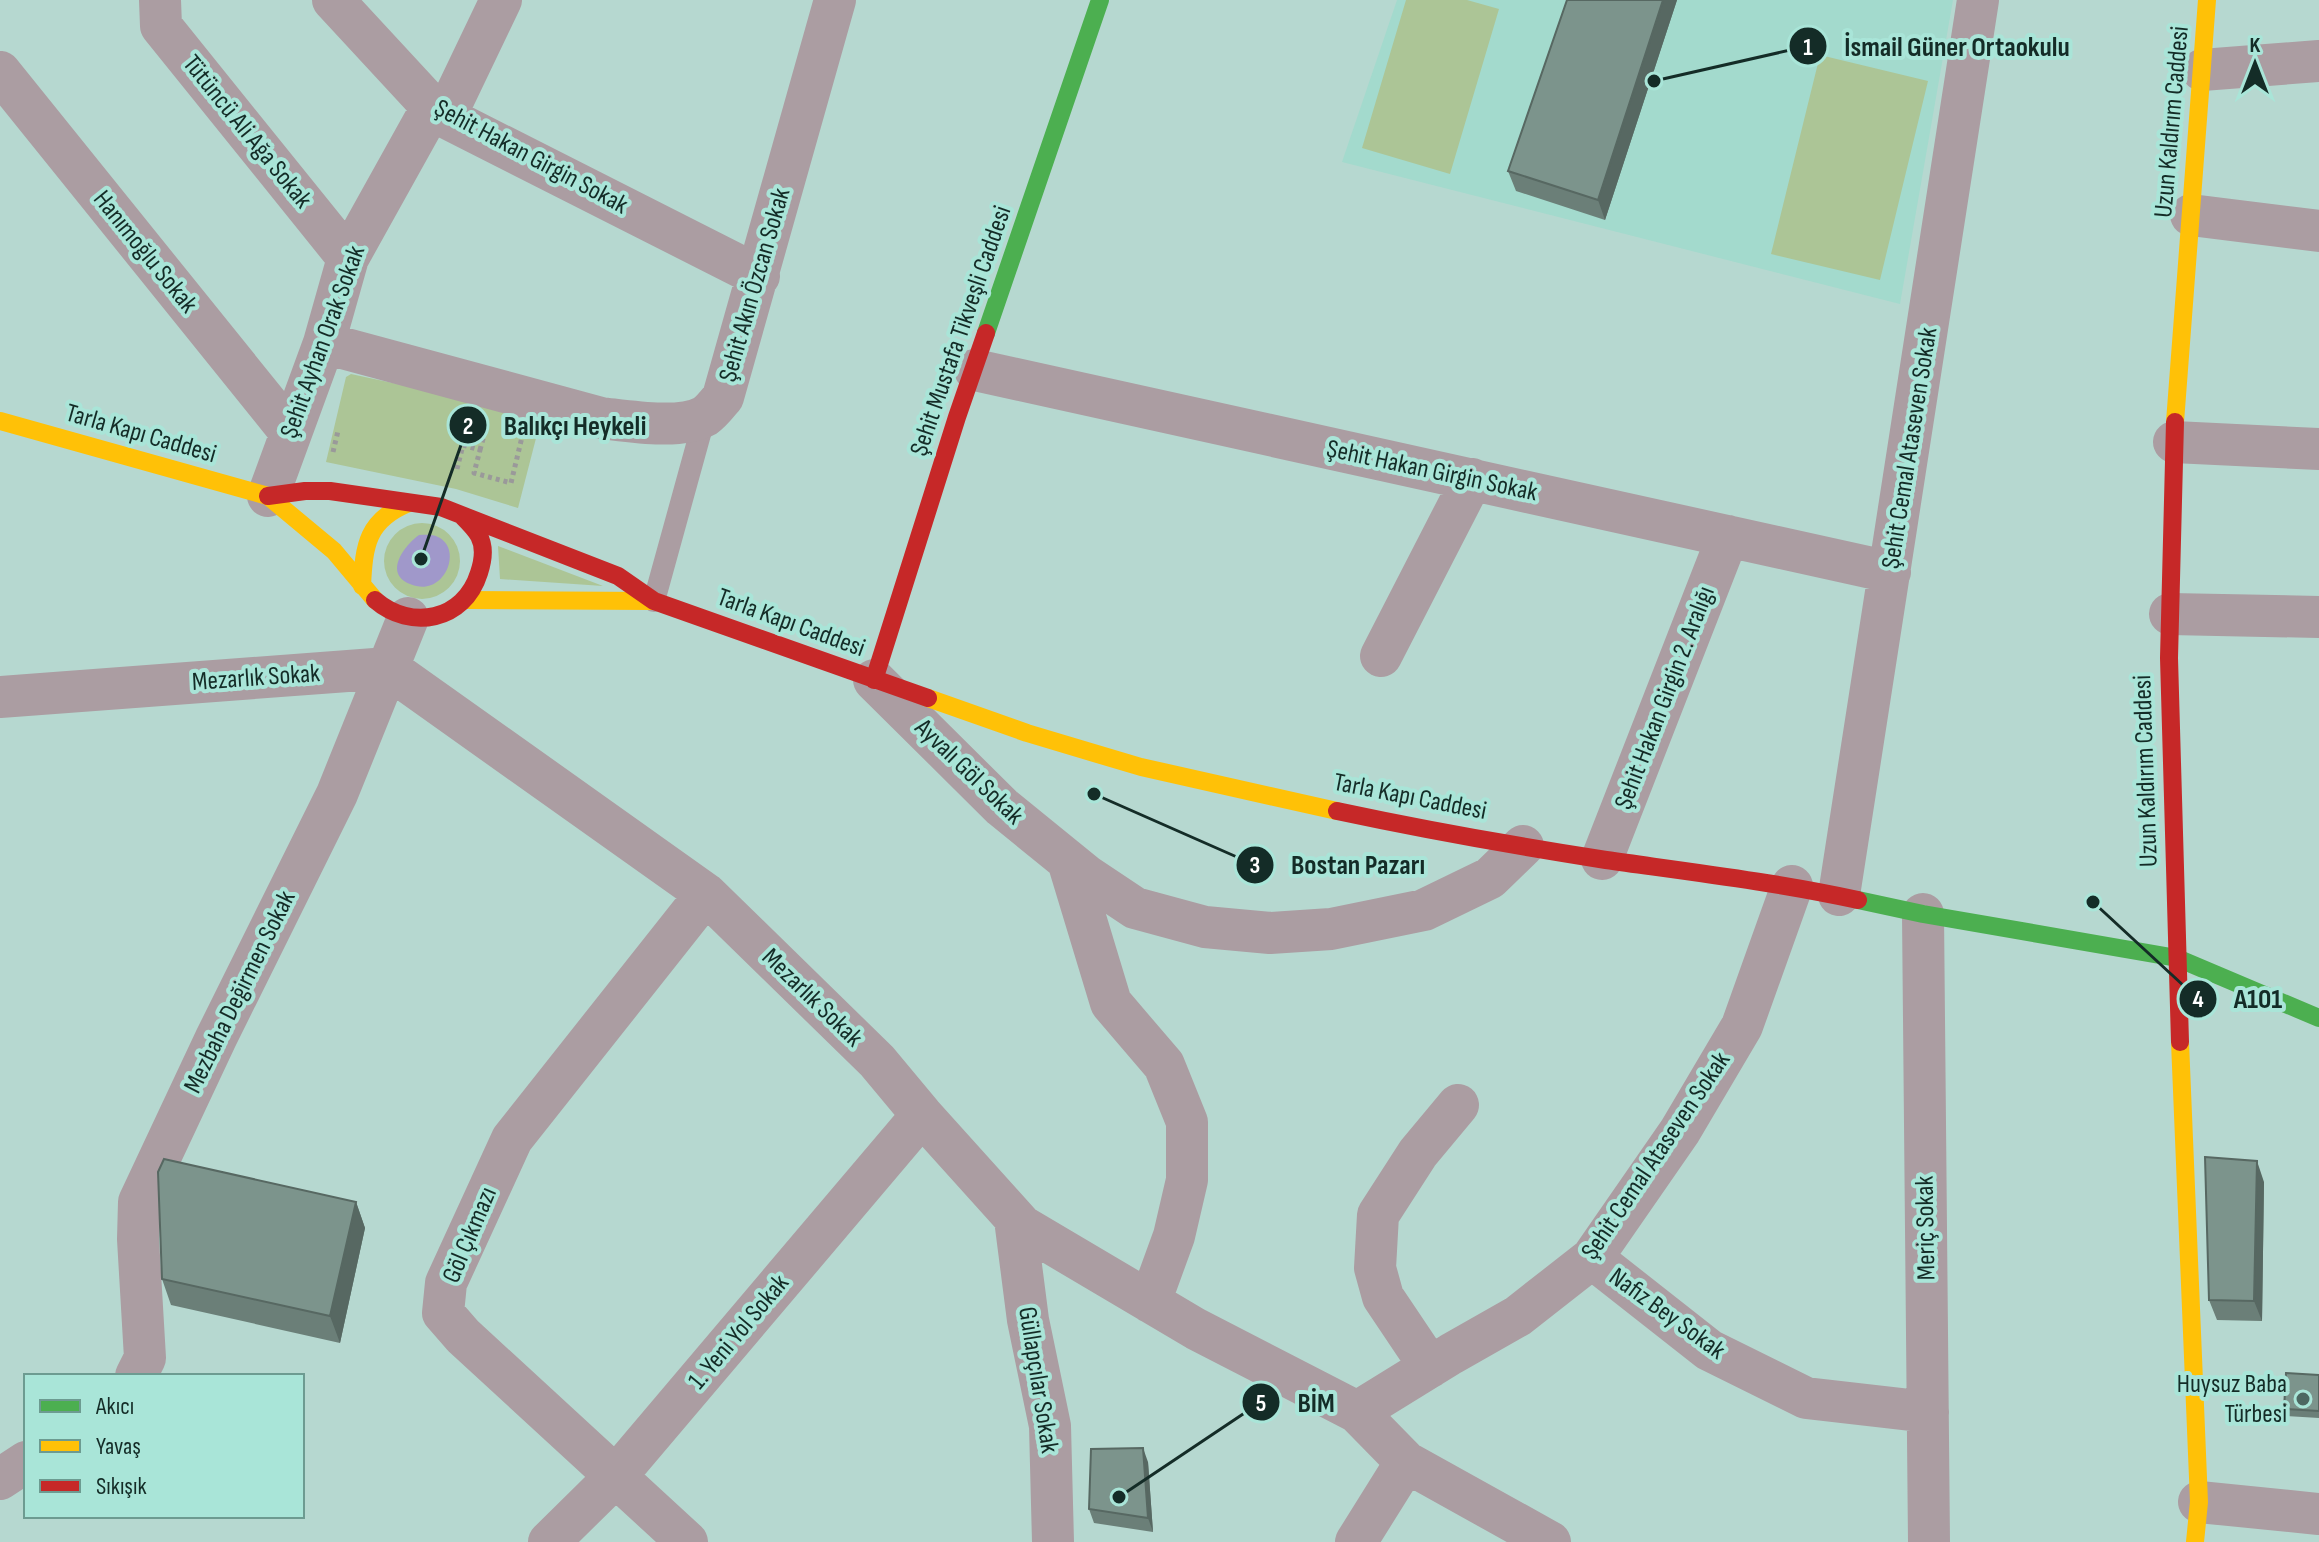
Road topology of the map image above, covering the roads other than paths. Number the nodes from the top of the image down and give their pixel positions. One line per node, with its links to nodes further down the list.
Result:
1 (160, 0): 14 (street, Tütüncü Ali Ağa Sokak)
2 (333, 0): 11 (street, Şehit Hakan Girgin Sokak)
3 (501, 0): 11 (street, Şehit Ayhan Orak Sokak)
4 (835, 0): 15 (street, Şehit Akın Özcan Sokak)
5 (1100, 0): 17 (street, Şehit Mustafa Tikveşli Caddesi)
6 (1978, 0): 28 (street, Şehit Cemal Ataseven Sokak)
7 (2207, 0): 9 (street, Uzun Kaldırım Caddesi)
8 (2319, 61): 9 (street)
9 (2202, 70): 12 (street, Uzun Kaldırım Caddesi)
10 (0, 72): 20 (street, Hanımoğlu Sokak)
11 (438, 112): 14 (street, Şehit Ayhan Orak Sokak); 15 (street, Şehit Hakan Girgin Sokak)
12 (2191, 215): 13 (street); 21 (street, Uzun Kaldırım Caddesi)
13 (2319, 231)
14 (348, 258): 16 (street, Şehit Ayhan Orak Sokak)
15 (759, 276): 18 (street, Şehit Akın Özcan Sokak)
16 (324, 343): 18 (street); 20 (street, Şehit Ayhan Orak Sokak)
17 (975, 370): 23 (street, Şehit Hakan Girgin Sokak); 37 (street, Şehit Mustafa Tikveşli Caddesi)
18 (705, 416): 31 (lane)
19 (0, 421): 24 (street, Tarla Kapı Caddesi)
20 (291, 433): 24 (street, Şehit Ayhan Orak Sokak)
21 (2174, 442): 22 (street); 32 (street, Uzun Kaldırım Caddesi)
22 (2319, 449)
23 (1472, 479): 27 (street, Şehit Hakan Girgin Sokak); 35 (street)
24 (268, 496): 25 (street, Tarla Kapı Caddesi); 29 (street, Tarla Kapı Caddesi)
25 (409, 503): 26 (street, Tarla Kapı Caddesi); 29 (street)
26 (463, 517): 30 (street); 31 (street, Tarla Kapı Caddesi)
27 (1728, 536): 28 (street, Şehit Hakan Girgin Sokak); 40 (street, Şehit Hakan Girgin 2. Aralığı)
28 (1890, 572): 44 (street, Şehit Cemal Ataseven Sokak)
29 (362, 586): 34 (street, Tarla Kapı Caddesi)
30 (465, 600): 31 (street, Tarla Kapı Caddesi); 34 (street, Tarla Kapı Caddesi)
31 (654, 601): 37 (street, Tarla Kapı Caddesi)
32 (2170, 614): 33 (street); 46 (street, Uzun Kaldırım Caddesi)
33 (2319, 617)
34 (408, 618): 36 (street, Mezbaha Değirmen Sokak)
35 (1381, 656)
36 (388, 668): 38 (street, Mezarlık Sokak); 43 (street, Mezarlık Sokak); 54 (street, Mezbaha Değirmen Sokak)
37 (874, 680): 39 (street, Tarla Kapı Caddesi); 41 (street, Ayvalı Göl Sokak)
38 (0, 697)
39 (1523, 846): 40 (street, Tarla Kapı Caddesi); 41 (street, Ayvalı Göl Sokak)
40 (1602, 859): 42 (street, Tarla Kapı Caddesi)
41 (1068, 861): 52 (street)
42 (1792, 886): 44 (street, Tarla Kapı Caddesi); 51 (street, Şehit Cemal Ataseven Sokak)
43 (706, 894): 49 (street, Mezarlık Sokak); 59 (street, Göl Çıkmazı)
44 (1839, 895): 45 (street, Tarla Kapı Caddesi)
45 (1923, 914): 46 (street, Tarla Kapı Caddesi); 56 (street, Meriç Sokak)
46 (2177, 958): 47 (street, Tarla Kapı Caddesi); 62 (street, Uzun Kaldırım Caddesi)
47 (2319, 1018)
48 (1458, 1105): 53 (street)
49 (922, 1115): 50 (street, Mezarlık Sokak); 59 (street, 1. Yeni Yol Sokak)
50 (1015, 1219): 52 (street, Mezarlık Sokak); 65 (street, Güllapçılar Sokak)
51 (1592, 1258): 53 (street, Şehit Cemal Ataseven Sokak); 56 (street, Nafiz Bey Sokak)
52 (1150, 1302): 55 (street, Mezarlık Sokak)
53 (1430, 1367): 55 (street, Şehit Cemal Ataseven Sokak)
54 (137, 1374)
55 (1357, 1412): 57 (street, Mezarlık Sokak)
56 (1928, 1412): 68 (street, Meriç Sokak)
57 (1406, 1462): 66 (street); 67 (street, Mezarlık Sokak)
58 (24, 1463): 60 (street)
59 (617, 1475): 63 (street, 1. Yeni Yol Sokak); 64 (street, Göl Çıkmazı)
60 (0, 1479)
61 (2319, 1514): 62 (street)
62 (2197, 1522)
63 (549, 1542)
64 (687, 1542)
65 (1053, 1542)
66 (1356, 1542)
67 (1550, 1542)
68 (1929, 1542)

